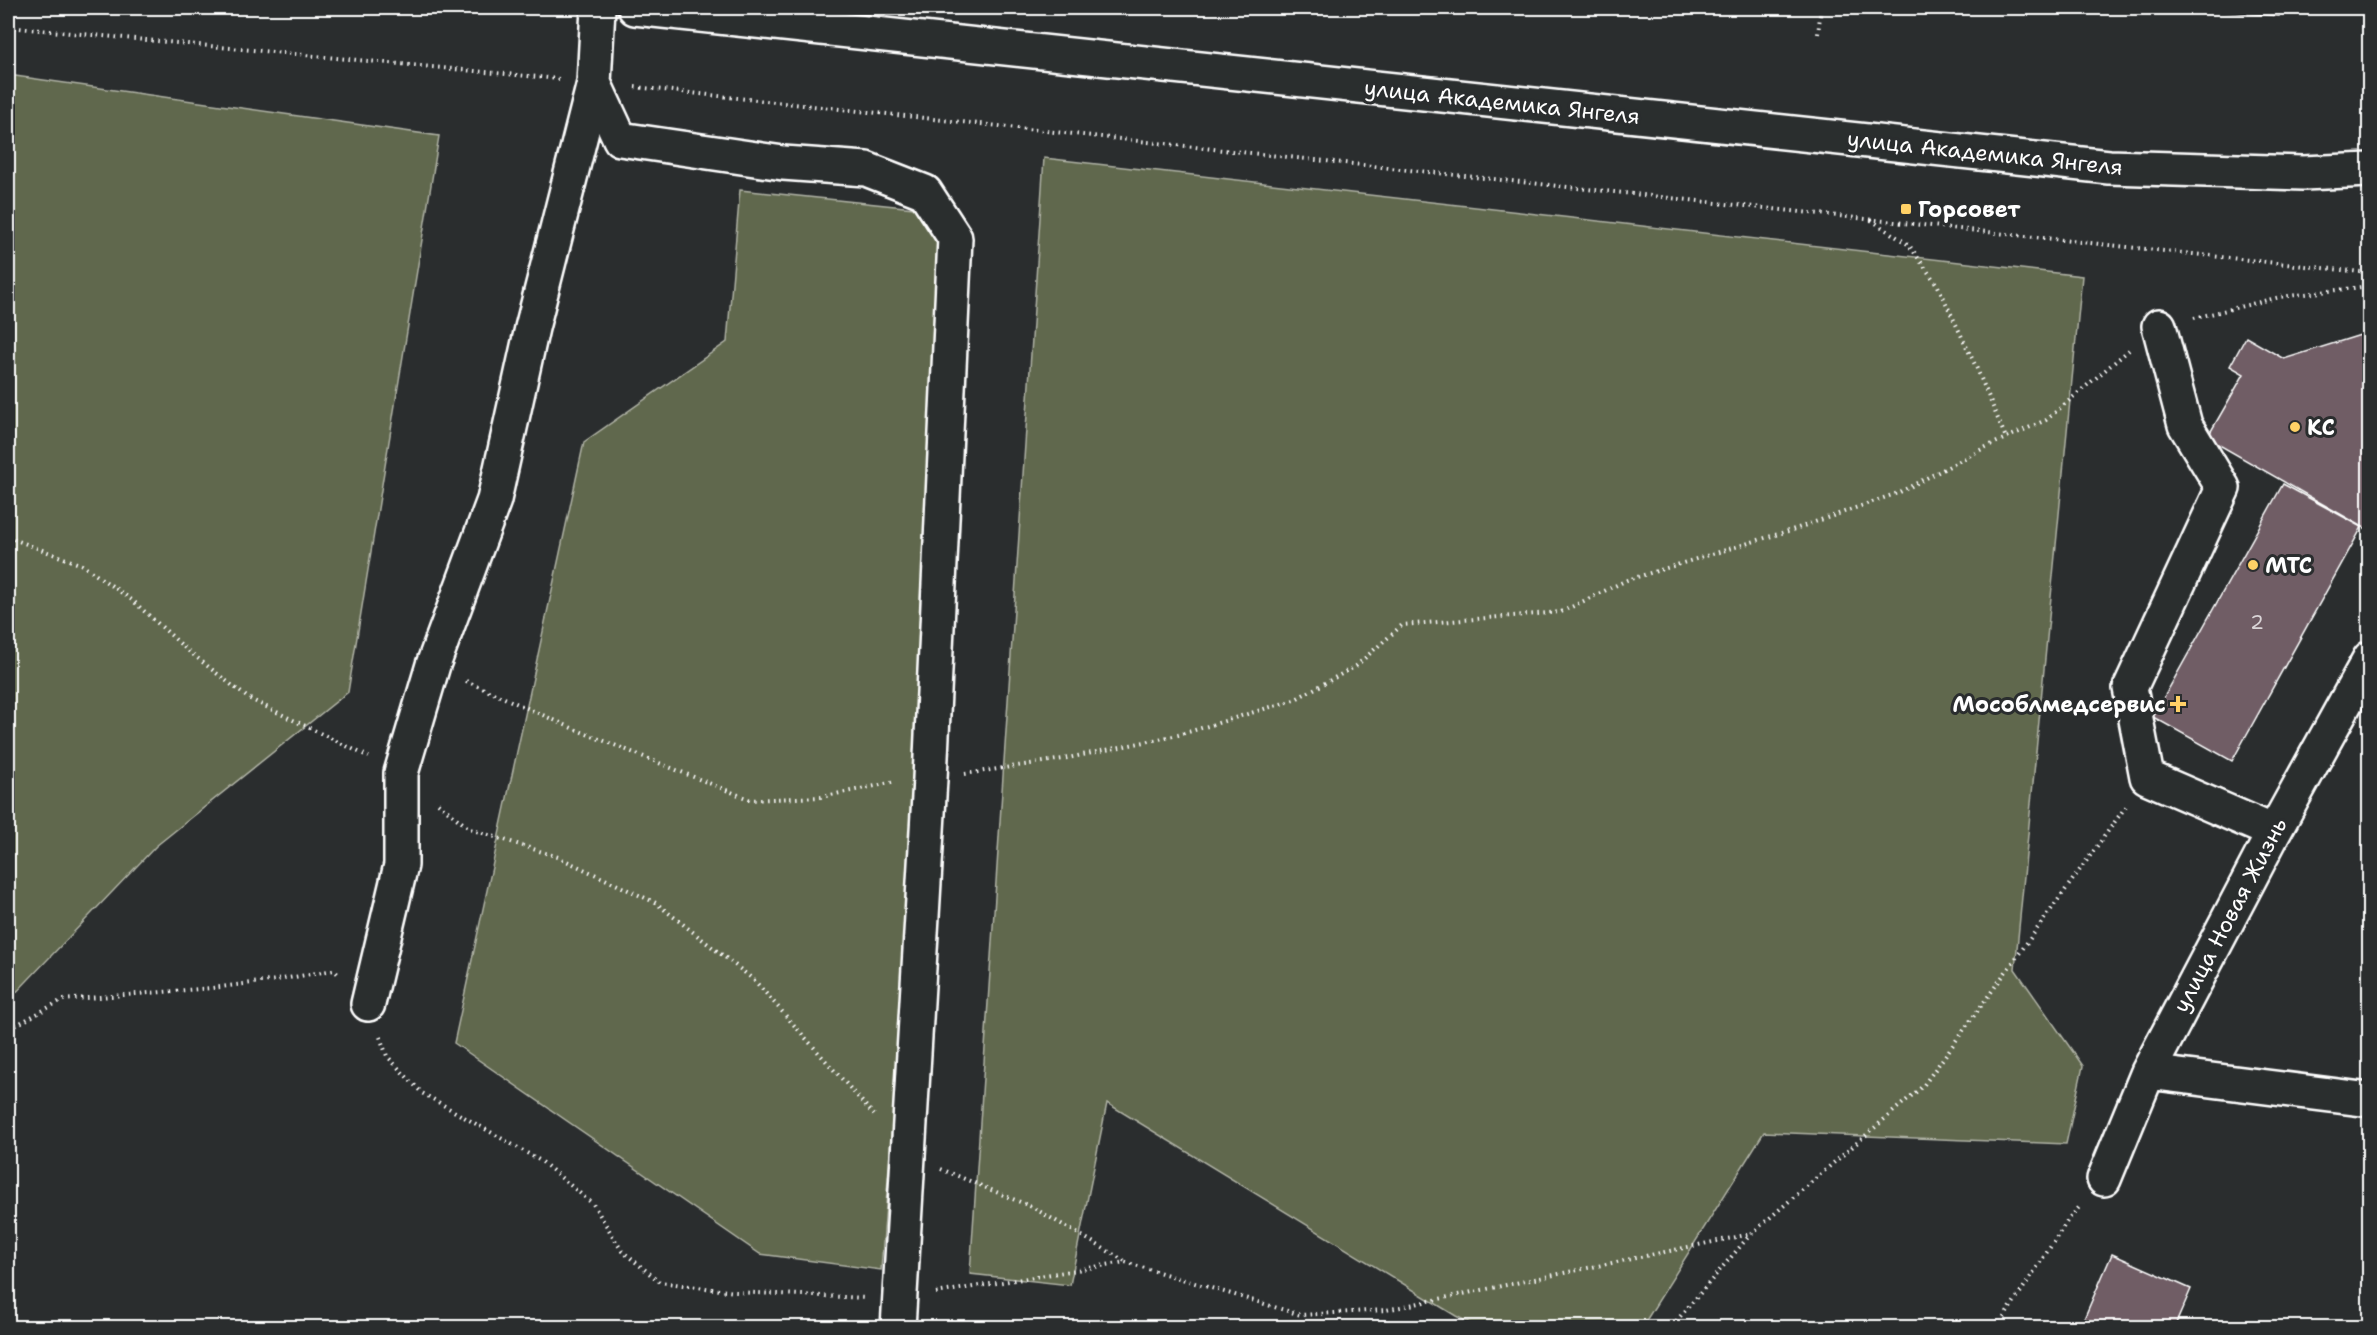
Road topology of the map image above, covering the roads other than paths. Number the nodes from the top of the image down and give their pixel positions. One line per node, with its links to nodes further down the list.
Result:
1 (598, 8): 3 (street)
2 (650, 8): 4 (street, улица Академика Янгеля)
3 (594, 83): 8 (street); 12 (street)
4 (2370, 170)
5 (2159, 326): 7 (street)
6 (2370, 658): 7 (street, улица Новая Жизнь)
7 (2274, 832): 9 (street, улица Новая Жизнь)
8 (368, 1004)
9 (2148, 1072): 10 (street); 11 (street, улица Новая Жизнь)
10 (2370, 1100)
11 (2104, 1179)
12 (899, 1313)

